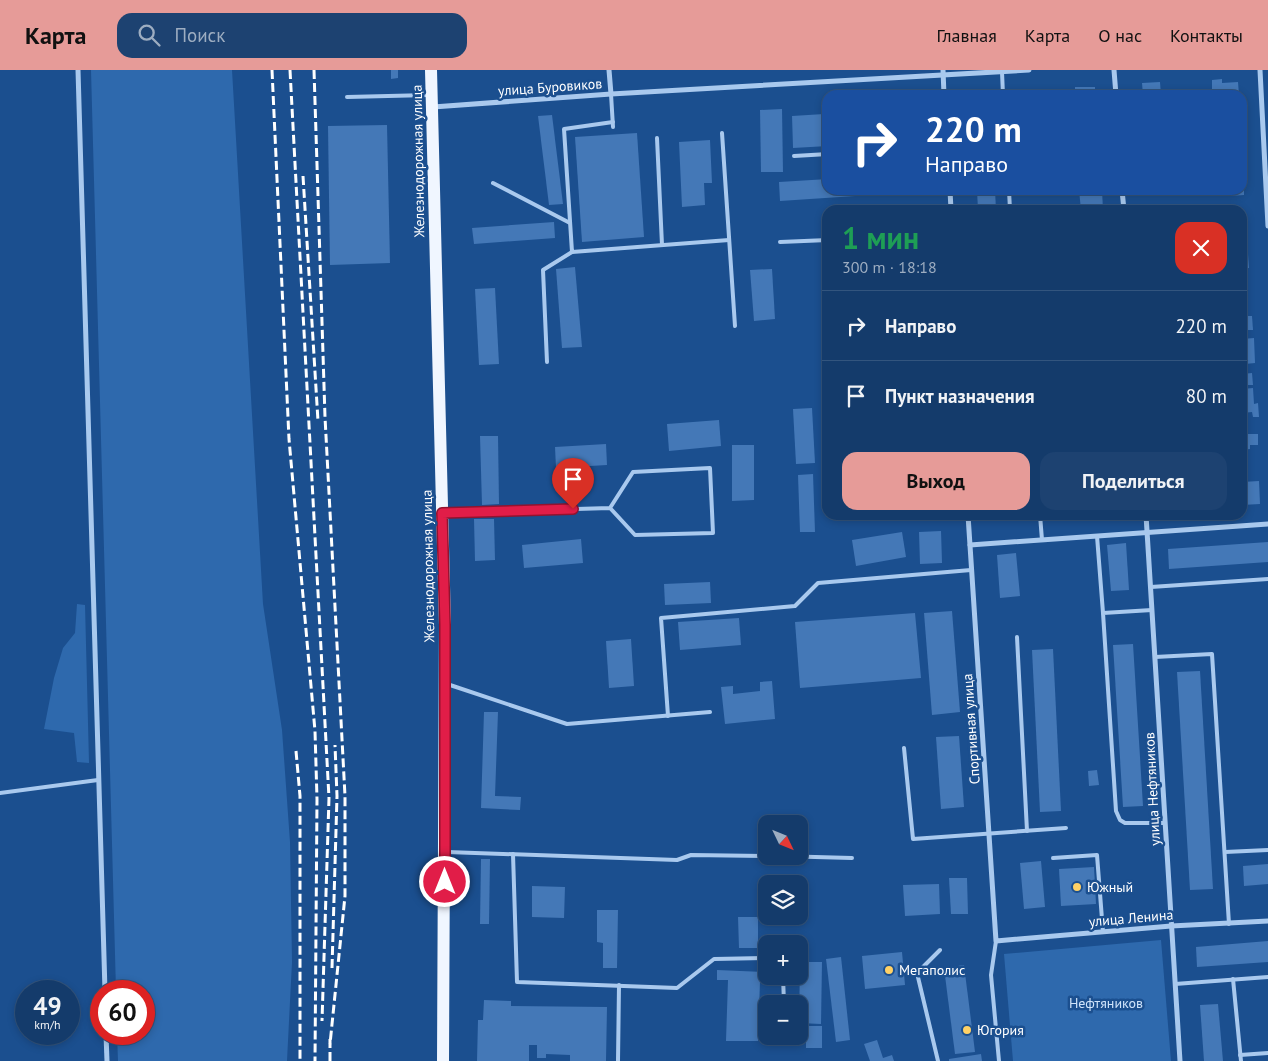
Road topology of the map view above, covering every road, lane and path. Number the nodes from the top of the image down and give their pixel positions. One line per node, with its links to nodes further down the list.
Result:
1 (78, 70): 52 (street)
2 (431, 70): 14 (main road, Железнодорожная улица)
3 (609, 70): 12 (street)
4 (1029, 70): 7 (street, улица Буровиков)
5 (1114, 70): 11 (street)
6 (1260, 70): 23 (street)
7 (1002, 72): 8 (street, улица Буровиков); 10 (lane)
8 (943, 73): 9 (street); 12 (street, улица Буровиков)
9 (944, 90)
10 (1003, 90)
11 (1116, 90)
12 (611, 94): 14 (street, улица Буровиков); 15 (lane)
13 (347, 98): 14 (lane)
14 (432, 101): 32 (main road, Железнодорожная улица)
15 (613, 122): 16 (lane); 22 (lane)
16 (613, 127)
17 (722, 133): 24 (lane)
18 (657, 138): 27 (lane)
19 (822, 154): 20 (lane)
20 (794, 156)
21 (493, 183): 22 (lane)
22 (570, 223): 28 (lane)
23 (1268, 226)
24 (729, 240): 27 (lane); 29 (lane)
25 (822, 240): 26 (lane)
26 (780, 242)
27 (662, 245): 28 (lane)
28 (572, 252): 30 (lane)
29 (734, 326)
30 (547, 362)
31 (610, 508): 31 (lane); 32 (lane)
32 (442, 513): 48 (main road, Железнодорожная улица)
33 (968, 520): 40 (street, Спортивная улица)
34 (1040, 520): 39 (lane)
35 (1146, 520): 37 (street, улица Нефтяников)
36 (1268, 524): 37 (street)
37 (1147, 533): 38 (street); 43 (street, улица Нефтяников)
38 (1097, 536): 39 (street); 45 (lane)
39 (1042, 540): 40 (street)
40 (970, 545): 41 (street, Спортивная улица)
41 (971, 570): 50 (lane); 57 (street, Спортивная улица)
42 (1268, 579): 43 (lane)
43 (1151, 587): 44 (street, улица Нефтяников)
44 (1152, 610): 45 (lane); 47 (street, улица Нефтяников)
45 (1103, 612): 54 (lane)
46 (1017, 637): 56 (lane)
47 (1156, 657): 54 (street, улица Нефтяников); 60 (lane)
48 (445, 683): 50 (lane); 59 (main road, Железнодорожная улица)
49 (710, 712): 50 (lane)
50 (668, 716)
51 (904, 748): 57 (lane)
52 (98, 780): 53 (lane); 74 (street)
53 (0, 793)
54 (1165, 823): 68 (street, улица Нефтяников)
55 (1066, 828): 56 (lane)
56 (1027, 831): 57 (lane)
57 (989, 834): 70 (street, Спортивная улица)
58 (1268, 850): 60 (lane)
59 (445, 852): 61 (lane); 82 (main road, Железнодорожная улица)
60 (1225, 852): 67 (lane)
61 (514, 854): 62 (lane); 76 (lane)
62 (758, 856)
63 (808, 857): 64 (lane)
64 (852, 858)
65 (1053, 858): 69 (lane)
66 (1268, 921): 67 (street, улица Ленина)
67 (1229, 924): 68 (street, улица Ленина)
68 (1171, 926): 69 (street, улица Ленина); 77 (street, улица Нефтяников)
69 (1103, 932): 70 (street, улица Ленина)
70 (996, 942): 85 (lane)
71 (940, 950): 84 (lane)
72 (758, 958): 76 (lane)
73 (1268, 976): 75 (lane)
74 (104, 980)
75 (1233, 980): 77 (lane); 80 (lane)
76 (619, 984): 83 (lane)
77 (1175, 984): 86 (street, улица Нефтяников)
78 (106, 1045): 81 (street)
79 (1268, 1053): 80 (lane)
80 (1240, 1055): 87 (lane)
81 (107, 1061)
82 (444, 1061)
83 (618, 1061)
84 (938, 1061)
85 (1000, 1061)
86 (1180, 1061)
87 (1240, 1061)

